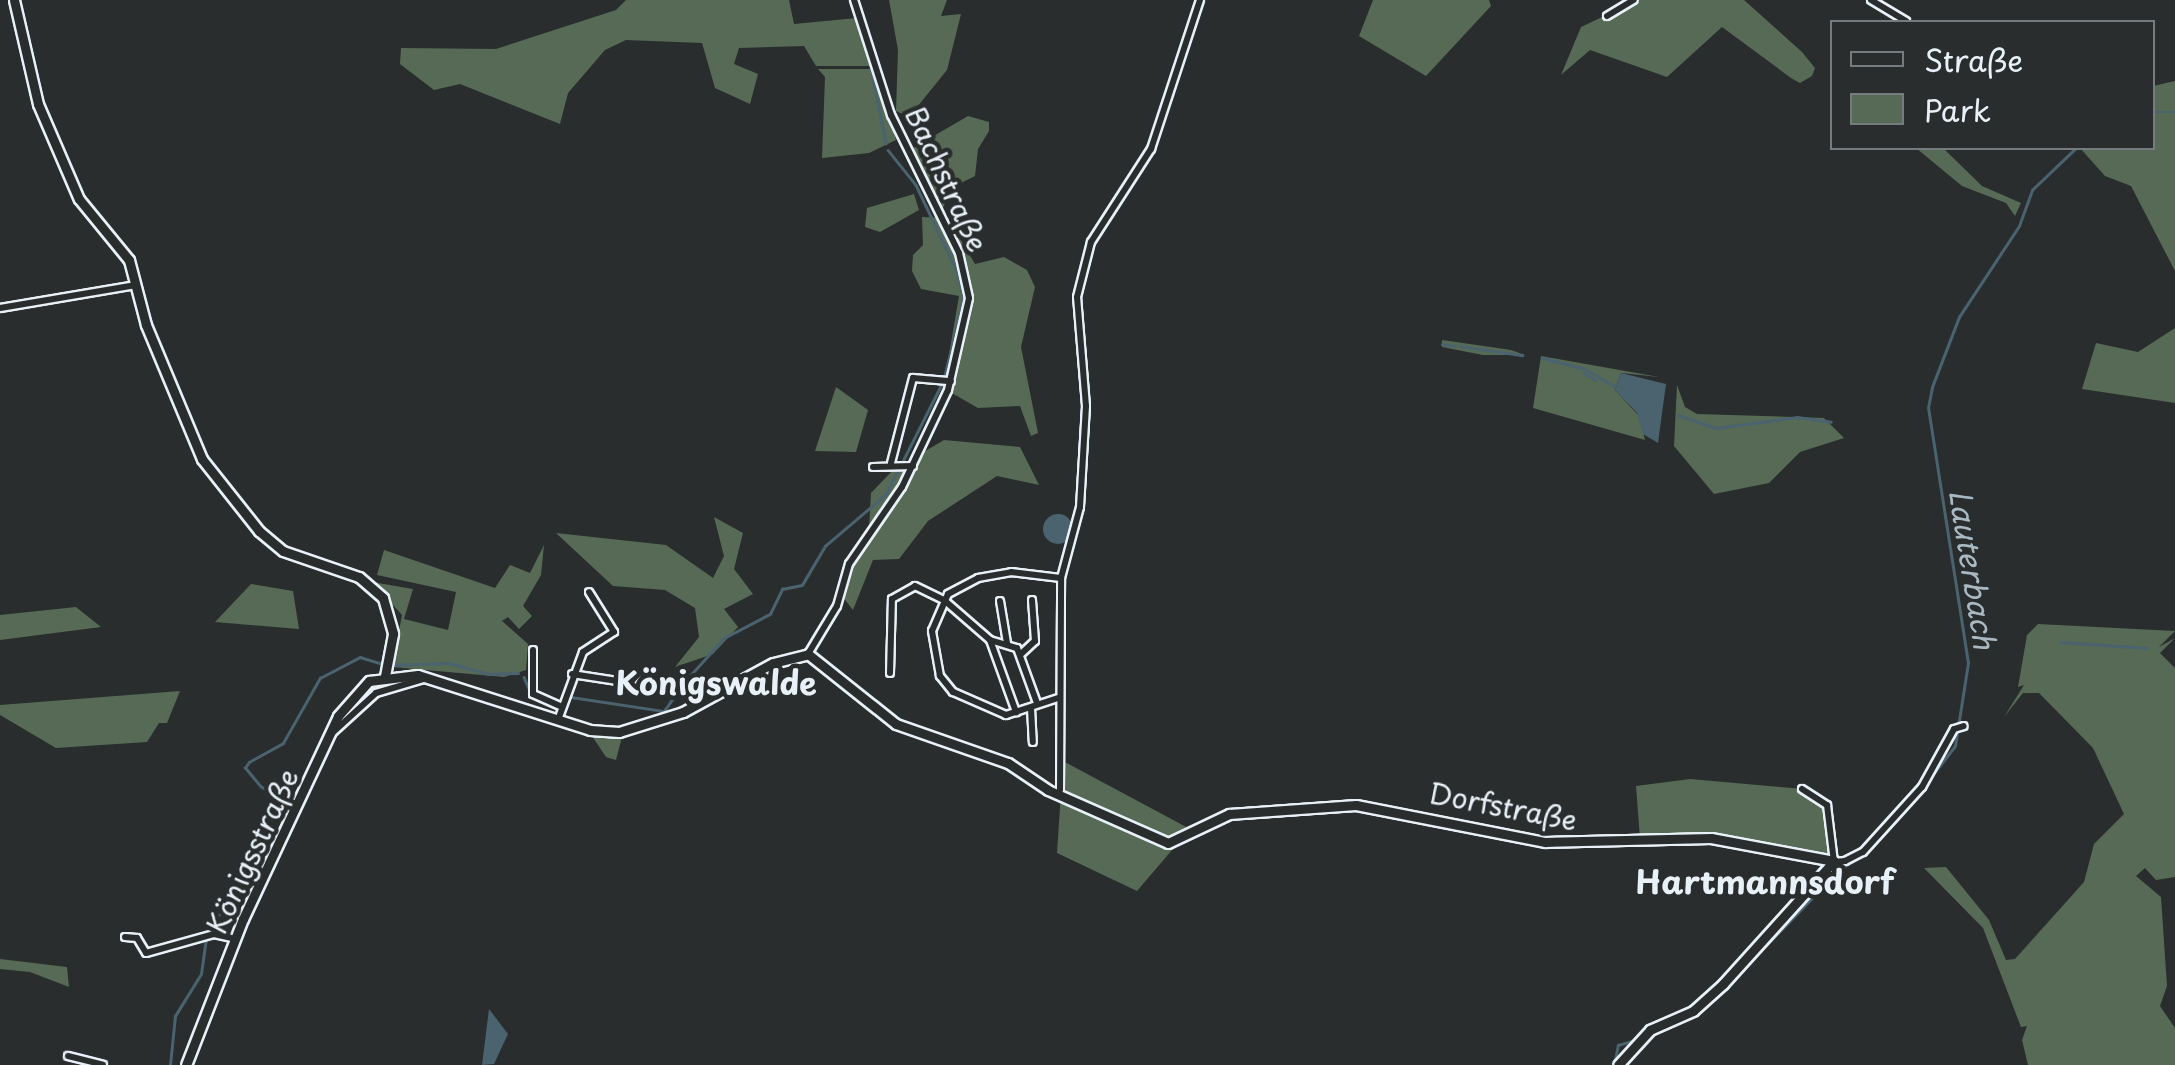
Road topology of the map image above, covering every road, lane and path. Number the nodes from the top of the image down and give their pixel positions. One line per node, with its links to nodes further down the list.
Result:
1 (14, 0): 8 (street)
2 (854, 0): 10 (street, Bachstraße)
3 (1200, 0): 13 (street)
4 (1634, 0): 6 (street)
5 (1871, 0): 7 (street)
6 (1607, 16)
7 (1903, 20)
8 (136, 285): 9 (street); 23 (street)
9 (0, 308)
10 (946, 380): 11 (street, Bachstraße); 11 (street, Bachstraße)
11 (902, 464): 12 (street); 21 (street, Bachstraße)
12 (873, 466)
13 (1061, 578): 15 (street); 28 (street)
14 (589, 592): 25 (street)
15 (944, 600): 18 (street); 24 (street); 31 (street)
16 (1032, 600): 22 (street)
17 (1000, 601): 19 (street)
18 (990, 640): 19 (street); 31 (street)
19 (1007, 643): 22 (street)
20 (532, 650): 30 (street)
21 (808, 654): 32 (street); 37 (street)
22 (1021, 654): 29 (street)
23 (385, 672): 27 (street); 34 (street, Königsstraße)
24 (890, 673)
25 (572, 674): 26 (street); 30 (street)
26 (635, 676)
27 (430, 678): 32 (street); 34 (street)
28 (1058, 698): 29 (street); 37 (street)
29 (1034, 706): 31 (street); 35 (street)
30 (562, 707): 32 (street)
31 (1016, 712)
32 (558, 720)
33 (1961, 727): 38 (street)
34 (330, 735): 40 (street, Königsstraße)
35 (1033, 742)
36 (1802, 788): 38 (street)
37 (1060, 790): 38 (street, Dorfstraße)
38 (1834, 862): 44 (street)
39 (125, 937): 40 (street)
40 (235, 939): 43 (street, Königsstraße)
41 (68, 1056): 42 (street)
42 (103, 1065)
43 (186, 1065)
44 (1618, 1065)

